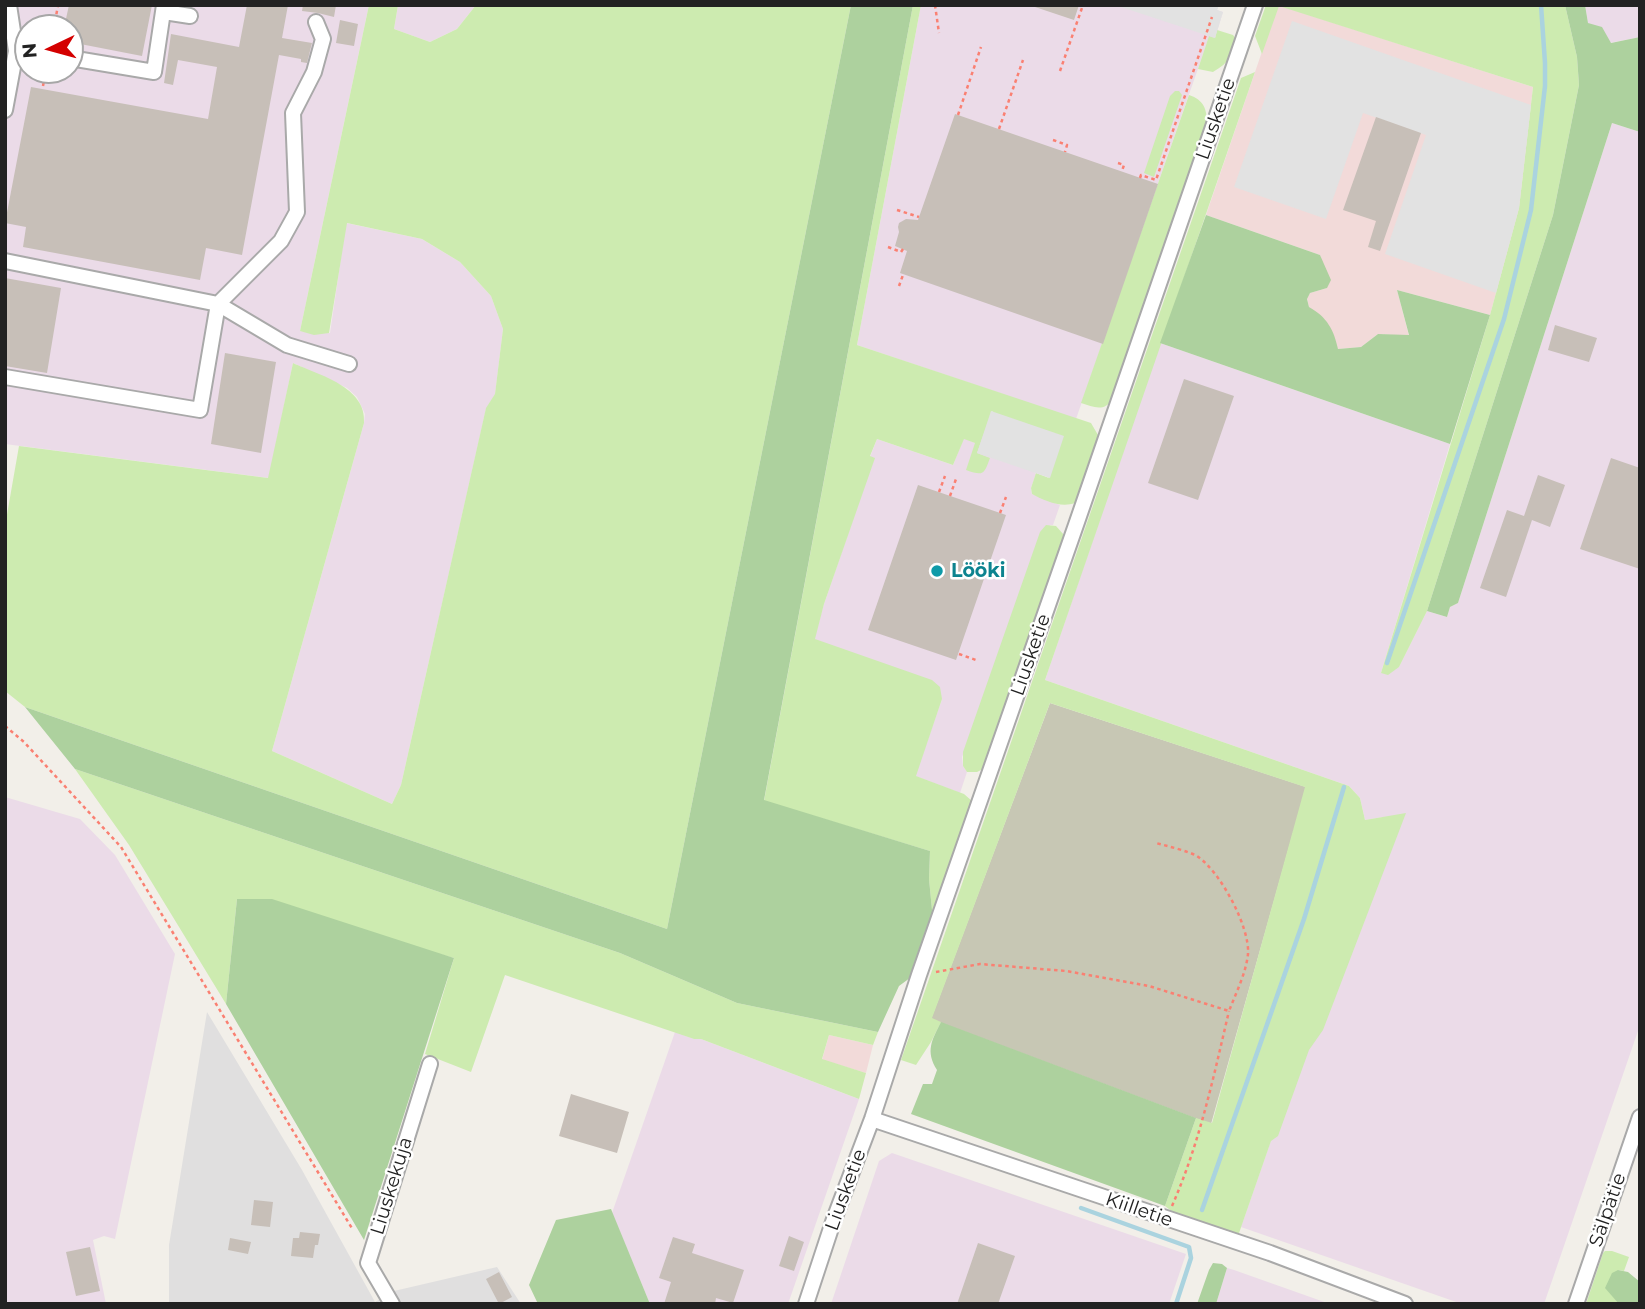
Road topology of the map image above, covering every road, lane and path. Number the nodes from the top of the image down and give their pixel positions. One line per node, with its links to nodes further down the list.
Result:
1 (9, 5): 9 (street)
2 (935, 5): 10 (path)
3 (1083, 5): 14 (path)
4 (1255, 5): 44 (street, Liusketie)
5 (164, 8): 6 (street); 12 (street)
6 (190, 16)
7 (1212, 17): 23 (path)
8 (317, 22): 31 (street)
9 (14, 23)
10 (939, 33)
11 (981, 47): 17 (path)
12 (84, 60)
13 (1023, 60): 18 (path)
14 (1060, 71)
15 (14, 79): 16 (street)
16 (5, 110)
17 (958, 115)
18 (999, 129)
19 (1053, 140): 20 (path)
20 (1065, 152)
21 (1118, 163): 22 (path)
22 (1122, 172)
23 (1140, 178)
24 (897, 209): 25 (path)
25 (919, 217)
26 (888, 247): 27 (path)
27 (903, 249)
28 (5, 261): 31 (street)
29 (903, 275): 30 (path)
30 (899, 286)
31 (218, 304): 32 (street); 33 (street)
32 (349, 364)
33 (5, 377)
34 (945, 476): 36 (path)
35 (956, 480): 37 (path)
36 (939, 492)
37 (950, 496)
38 (1006, 497): 39 (path)
39 (1000, 513)
40 (958, 654): 41 (path)
41 (976, 660)
42 (5, 726): 50 (path)
43 (1156, 843): 45 (path)
44 (919, 975): 45 (path); 48 (street, Liusketie)
45 (1229, 1011): 49 (path)
46 (430, 1064): 51 (street, Liuskekuja)
47 (1640, 1117): 54 (street, Sälpätie)
48 (872, 1119): 49 (street, Kiilletie); 52 (street, Liusketie)
49 (1166, 1219): 53 (street, Kiilletie)
50 (353, 1230)
51 (392, 1304)
52 (806, 1304)
53 (1405, 1304)
54 (1576, 1304)

